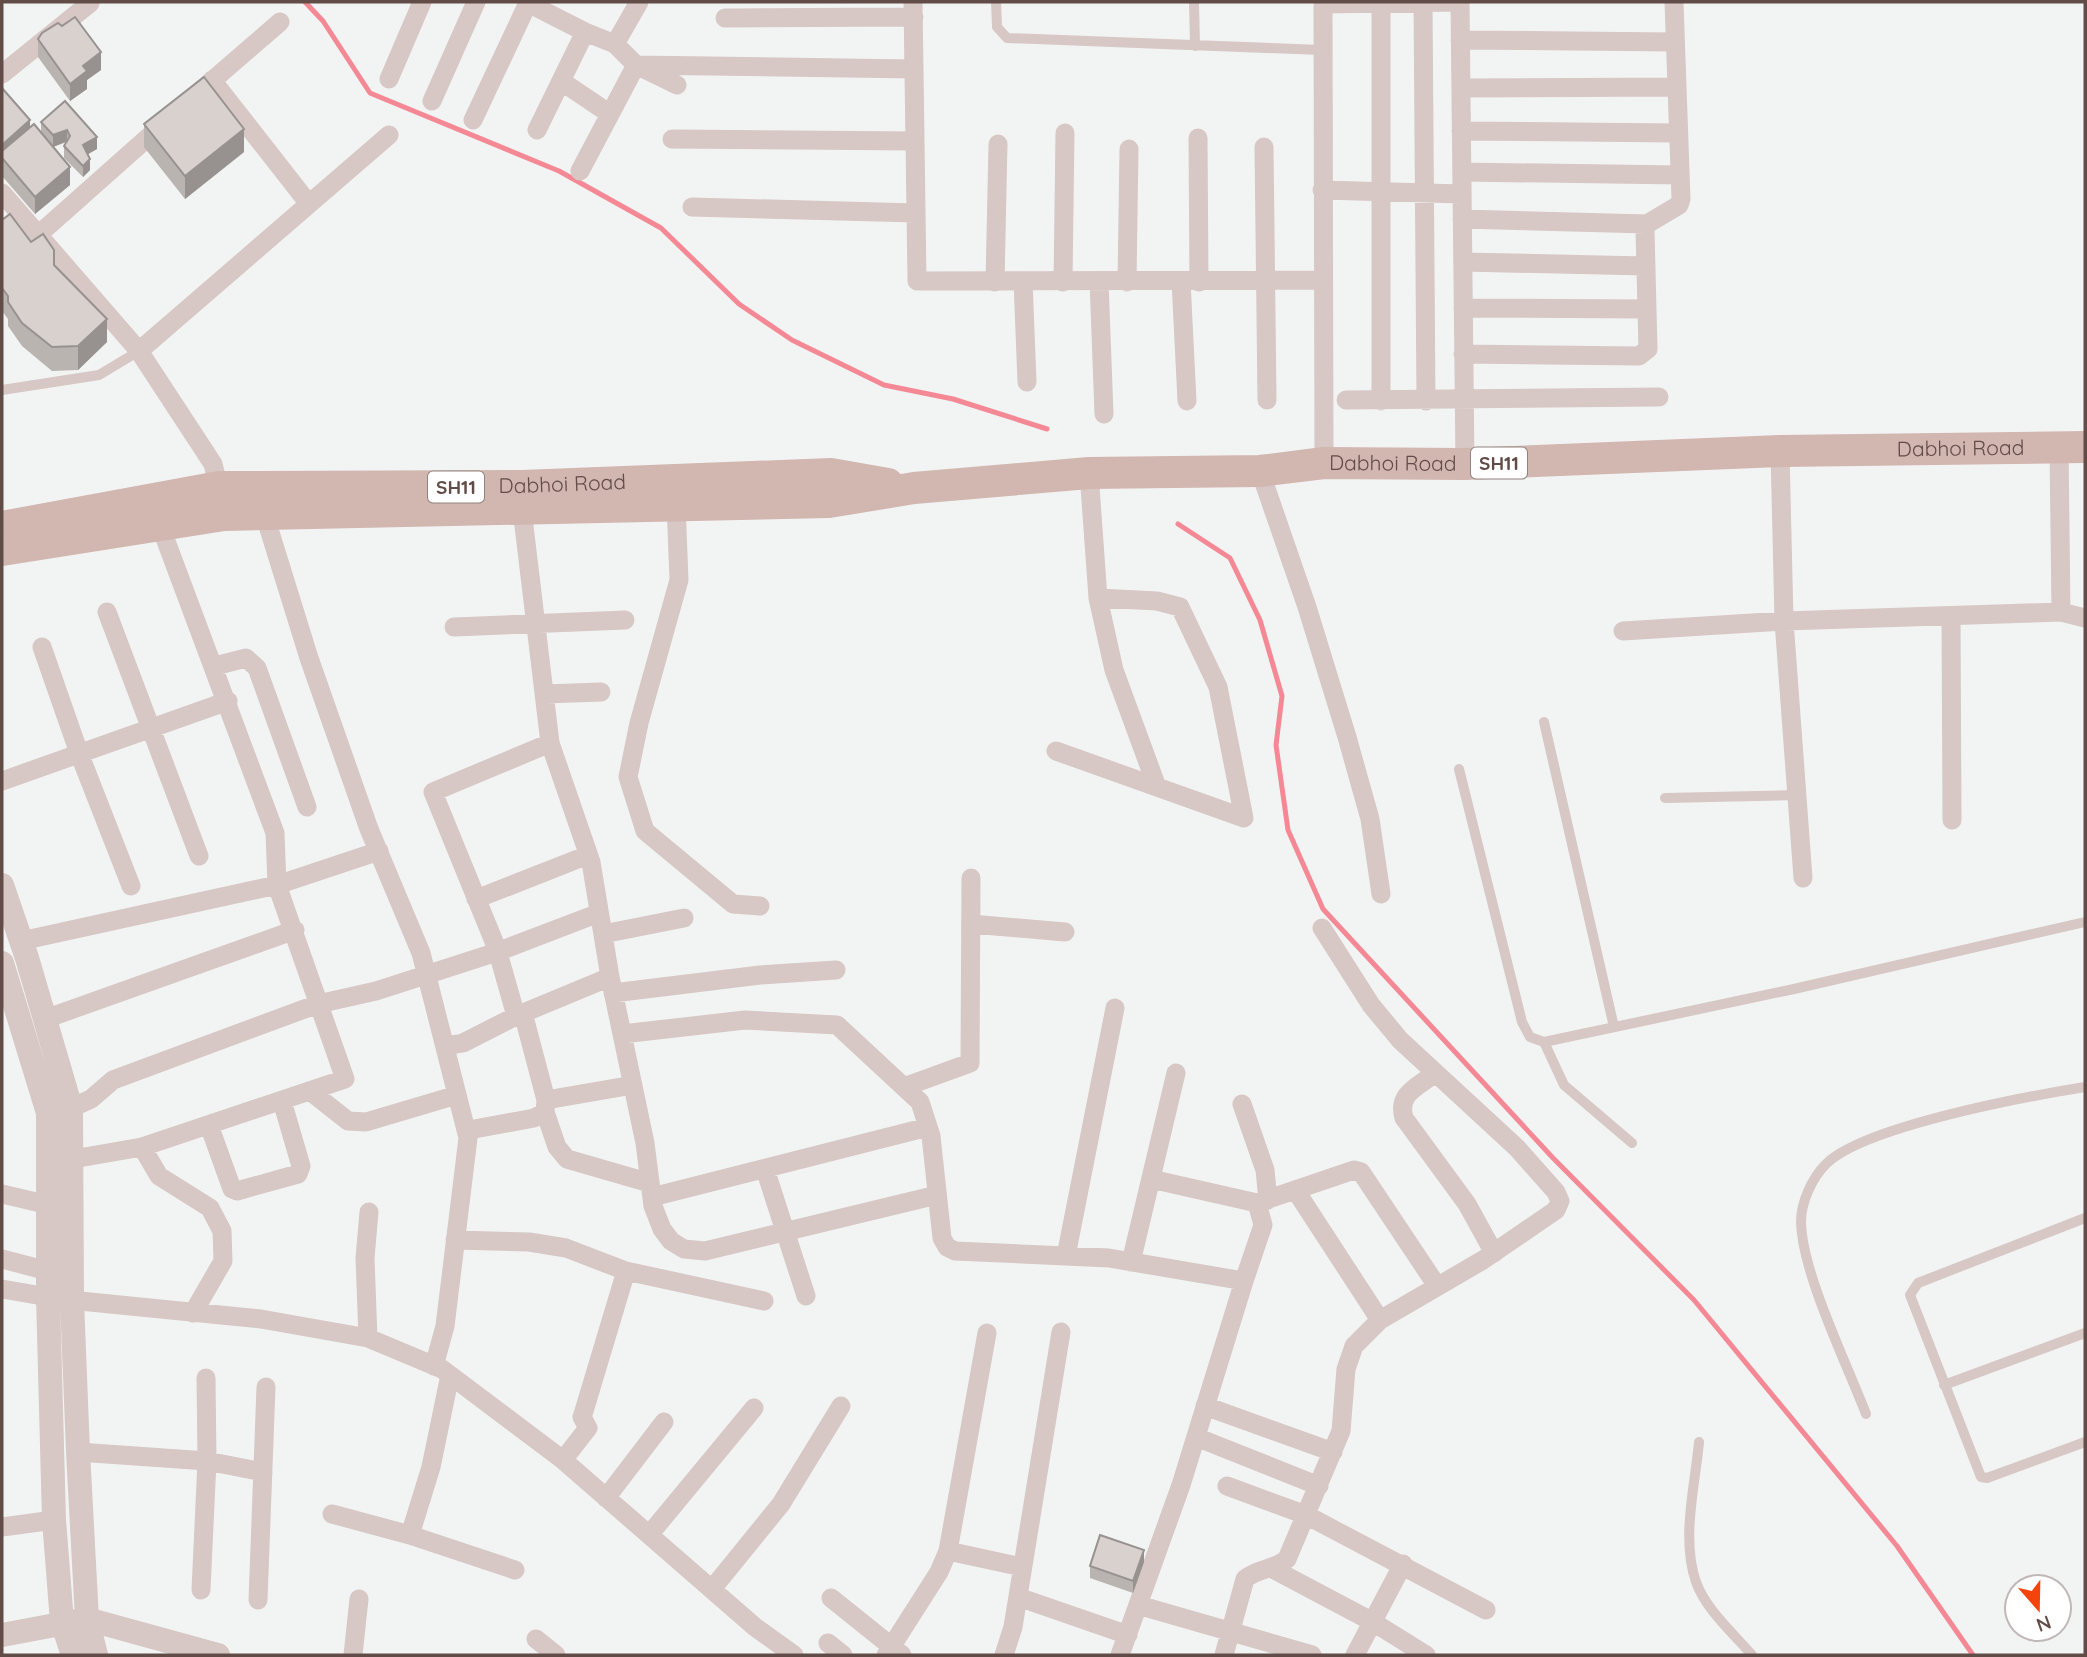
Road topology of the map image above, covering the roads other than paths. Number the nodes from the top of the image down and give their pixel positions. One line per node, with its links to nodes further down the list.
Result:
1 (422, 2): 25 (street)
2 (476, 2): 31 (street)
3 (527, 2): 16 (street); 33 (street)
4 (639, 2): 19 (street)
5 (996, 2): 20 (lane)
6 (1194, 2): 20 (lane)
7 (1381, 2): 8 (street); 12 (street); 49 (street)
8 (1423, 2): 9 (street); 51 (street)
9 (1460, 2): 17 (street)
10 (1674, 2): 18 (street)
11 (90, 3): 24 (street)
12 (1323, 3): 21 (street)
13 (913, 9): 14 (street); 23 (street)
14 (725, 19)
15 (280, 22): 26 (street)
16 (585, 32): 19 (street); 27 (street)
17 (1460, 40): 18 (street); 30 (street)
18 (1674, 42): 29 (street)
19 (615, 44): 22 (street)
20 (1195, 46): 21 (lane)
21 (1321, 50): 48 (street)
22 (636, 65): 23 (street); 28 (street); 32 (street)
23 (914, 69): 41 (street)
24 (2, 74)
25 (389, 79)
26 (212, 80): 53 (street); 58 (street)
27 (561, 81): 32 (street); 34 (street)
28 (677, 85)
29 (1676, 86): 30 (street); 37 (street)
30 (1461, 88): 35 (street)
31 (432, 101)
32 (610, 114): 45 (street)
33 (473, 120)
34 (537, 130)
35 (1461, 131): 37 (street); 46 (street)
36 (1065, 133): 65 (street)
37 (1678, 133): 47 (street)
38 (389, 135): 53 (street)
39 (1198, 138): 67 (street)
40 (672, 139): 41 (street)
41 (915, 141): 55 (street)
42 (998, 144): 64 (street)
43 (1264, 147): 68 (street)
44 (1129, 149): 66 (street)
45 (580, 171)
46 (1462, 172): 47 (street); 52 (street)
47 (1680, 175): 57 (street)
48 (1322, 190): 49 (street); 61 (street)
49 (1380, 191): 51 (street); 79 (street)
50 (2, 193): 58 (street)
51 (1425, 193): 52 (street); 80 (street)
52 (1462, 194): 56 (street)
53 (309, 204): 71 (street)
54 (692, 206): 55 (street)
55 (916, 213): 64 (street)
56 (1462, 219): 57 (street); 59 (street)
57 (1647, 224): 60 (street)
58 (38, 235): 71 (street)
59 (1462, 261): 60 (street); 69 (street)
60 (1646, 266): 70 (street)
61 (1323, 280): 68 (street); 85 (street)
62 (1023, 281): 64 (street); 65 (street); 73 (street)
63 (1099, 281): 65 (street); 66 (street); 82 (street)
64 (995, 282)
65 (1063, 282)
66 (1128, 282): 67 (street)
67 (1190, 282): 68 (street); 78 (street)
68 (1265, 282): 76 (street)
69 (1463, 307): 70 (street); 72 (street)
70 (1647, 309): 72 (street)
71 (139, 351): 74 (lane); 91 (street)
72 (1463, 354): 81 (street)
73 (1027, 382)
74 (2, 390)
75 (1659, 397): 81 (street)
76 (1266, 400)
77 (1346, 400): 79 (street)
78 (1187, 401)
79 (1381, 401): 80 (street)
80 (1426, 401): 81 (street)
81 (1464, 401): 86 (street)
82 (1104, 414)
83 (2072, 447): 84 (main road, Dabhoi Road / SH11); 99 (street)
84 (1780, 451): 86 (main road, Dabhoi Road / SH11); 103 (street)
85 (1324, 463): 86 (main road, Dabhoi Road / SH11); 87 (main road, Dabhoi Road / SH11)
86 (1465, 464)
87 (1260, 471): 88 (main road, Dabhoi Road / SH11); 132 (street)
88 (1089, 473): 89 (main road, Dabhoi Road / SH11); 97 (street)
89 (914, 488): 90 (main road, Dabhoi Road / SH11); 92 (main road, Dabhoi Road / SH11)
90 (522, 497): 91 (main road, Dabhoi Road / SH11); 92 (main road, Dabhoi Road / SH11); 93 (main road, Dabhoi Road / SH11); 104 (street)
91 (221, 501): 93 (main road, Dabhoi Road / SH11); 94 (main road, Dabhoi Road / SH11); 95 (main road, Dabhoi Road / SH11)
92 (676, 503): 134 (street)
93 (264, 513): 124 (street)
94 (160, 525): 96 (main road, Dabhoi Road / SH11); 108 (street)
95 (2, 527)
96 (2, 550)
97 (1098, 598): 119 (street); 119 (street)
98 (107, 612): 113 (street)
99 (2061, 612): 100 (street); 101 (street)
100 (1951, 616): 103 (street); 123 (street)
101 (2085, 618)
102 (625, 620): 104 (street)
103 (1784, 621): 106 (street); 120 (street)
104 (537, 624): 105 (street); 110 (street)
105 (454, 628)
106 (1623, 631)
107 (42, 648): 116 (street)
108 (215, 666): 111 (street); 122 (street)
109 (601, 692): 110 (street)
110 (545, 694): 114 (street)
111 (228, 701): 113 (street); 130 (street)
112 (1544, 722): 153 (lane)
113 (149, 729): 116 (street); 126 (street)
114 (550, 743): 125 (street); 133 (street)
115 (1056, 751): 119 (street)
116 (79, 754): 118 (street); 131 (street)
117 (1459, 769): 155 (lane)
118 (2, 781)
119 (1157, 787)
120 (1797, 795): 121 (lane); 128 (street)
121 (1665, 798)
122 (307, 807)
123 (1952, 820)
124 (379, 851): 130 (street); 147 (street)
125 (588, 855): 133 (street); 135 (street)
126 (199, 856)
127 (971, 878): 138 (street)
128 (1803, 878)
129 (2, 885): 143 (street)
130 (277, 885): 140 (street); 143 (street)
131 (131, 886)
132 (1381, 894)
133 (476, 899): 144 (street)
134 (760, 906)
135 (600, 913): 142 (street); 144 (street)
136 (684, 918): 142 (street)
137 (2085, 922): 153 (lane)
138 (971, 924): 141 (street); 160 (street)
139 (1322, 928): 158 (street)
140 (295, 930): 149 (street); 152 (street)
141 (1065, 932)
142 (603, 934): 148 (street)
143 (21, 941): 152 (street)
144 (497, 953): 147 (street); 151 (street)
145 (2, 965): 181 (street)
146 (836, 971): 148 (street)
147 (426, 975): 149 (street); 156 (street)
148 (612, 985): 151 (street); 154 (street)
149 (318, 1004): 162 (street); 167 (street)
150 (1115, 1008): 187 (street)
151 (519, 1014): 156 (street); 166 (street)
152 (45, 1018): 167 (street)
153 (1614, 1027): 155 (lane)
154 (622, 1034): 159 (street); 160 (street)
155 (1544, 1042): 171 (lane)
156 (444, 1046): 163 (street)
157 (1175, 1073): 175 (street)
158 (1434, 1074): 186 (street); 186 (street)
159 (633, 1085): 166 (street); 176 (street)
160 (904, 1087): 169 (street)
161 (2085, 1087): 211 (lane)
162 (310, 1091): 163 (street); 164 (street)
163 (457, 1095): 170 (street)
164 (282, 1101): 168 (street); 168 (street)
165 (1242, 1104): 180 (street)
166 (545, 1106): 170 (street); 176 (street)
167 (71, 1108): 173 (street)
168 (209, 1125): 172 (street)
169 (928, 1127): 174 (street); 179 (street)
170 (467, 1134): 185 (street)
171 (1632, 1143)
172 (142, 1147): 173 (street); 198 (street)
173 (73, 1159): 196 (street)
174 (765, 1169): 176 (street); 184 (street)
175 (1151, 1179): 180 (street); 189 (street)
176 (651, 1190): 184 (street)
177 (1296, 1191): 180 (street); 193 (street); 199 (street)
178 (2, 1194): 181 (street)
179 (937, 1195): 184 (street); 187 (street)
180 (1263, 1202): 192 (street)
181 (49, 1205): 190 (street)
182 (369, 1212): 203 (street)
183 (2085, 1218): 206 (lane)
184 (783, 1231): 195 (street)
185 (455, 1240): 191 (street); 204 (street)
186 (1494, 1252): 193 (street)
187 (1066, 1256): 189 (street)
188 (2, 1259): 190 (street)
189 (1131, 1262): 192 (street)
190 (48, 1271): 196 (street)
191 (626, 1271): 197 (street); 218 (street)
192 (1244, 1281): 209 (street)
193 (1437, 1286): 199 (street)
194 (2, 1289): 196 (street)
195 (806, 1296)
196 (60, 1299): 198 (street); 216 (street); 226 (street)
197 (764, 1301)
198 (193, 1313): 203 (street)
199 (1380, 1320): 217 (street)
200 (1061, 1332): 232 (street)
201 (987, 1333): 230 (street)
202 (2085, 1333): 206 (lane)
203 (368, 1338): 204 (street)
204 (442, 1370): 218 (street); 228 (street)
205 (206, 1378): 219 (street)
206 (1944, 1385): 215 (lane)
207 (266, 1387): 220 (street)
208 (841, 1406): 235 (street)
209 (1205, 1406): 213 (street); 217 (street)
210 (754, 1408): 229 (street)
211 (1866, 1414)
212 (664, 1423): 223 (street)
213 (1196, 1437): 222 (street); 241 (street)
214 (1699, 1442): 261 (lane)
215 (2085, 1442)
216 (78, 1452): 219 (street); 247 (street)
217 (1333, 1452): 222 (street)
218 (563, 1460): 223 (street)
219 (206, 1461): 220 (street); 236 (street)
220 (263, 1472): 240 (street)
221 (1227, 1486): 225 (street)
222 (1319, 1486): 225 (street)
223 (606, 1498): 229 (street)
224 (332, 1514): 228 (street)
225 (1306, 1516): 231 (street); 233 (street)
226 (54, 1520): 227 (street); 247 (street)
227 (2, 1527)
228 (410, 1535): 234 (street)
229 (649, 1535): 235 (street)
230 (947, 1551): 232 (street); 250 (street)
231 (1403, 1564): 242 (street); 243 (street)
232 (1022, 1567): 237 (street)
233 (1272, 1568): 243 (street); 244 (street)
234 (514, 1570)
235 (712, 1589): 254 (street)
236 (201, 1590)
237 (1018, 1597): 245 (street); 255 (street)
238 (831, 1598): 250 (street)
239 (359, 1599): 252 (street)
240 (258, 1600)
241 (1138, 1605): 244 (street); 245 (street)
242 (1486, 1610)
243 (1373, 1622): 259 (street); 260 (street)
244 (1231, 1632): 257 (street); 258 (street)
245 (1128, 1634): 256 (street)
246 (2, 1635): 247 (street)
247 (79, 1637): 249 (street); 251 (street)
248 (536, 1639): 253 (street)
249 (2, 1651)
250 (893, 1653)
251 (218, 1655)
252 (354, 1655)
253 (556, 1655)
254 (794, 1655)
255 (1004, 1655)
256 (1121, 1655)
257 (1224, 1655)
258 (1311, 1655)
259 (1355, 1655)
260 (1426, 1655)
261 (1752, 1655)

